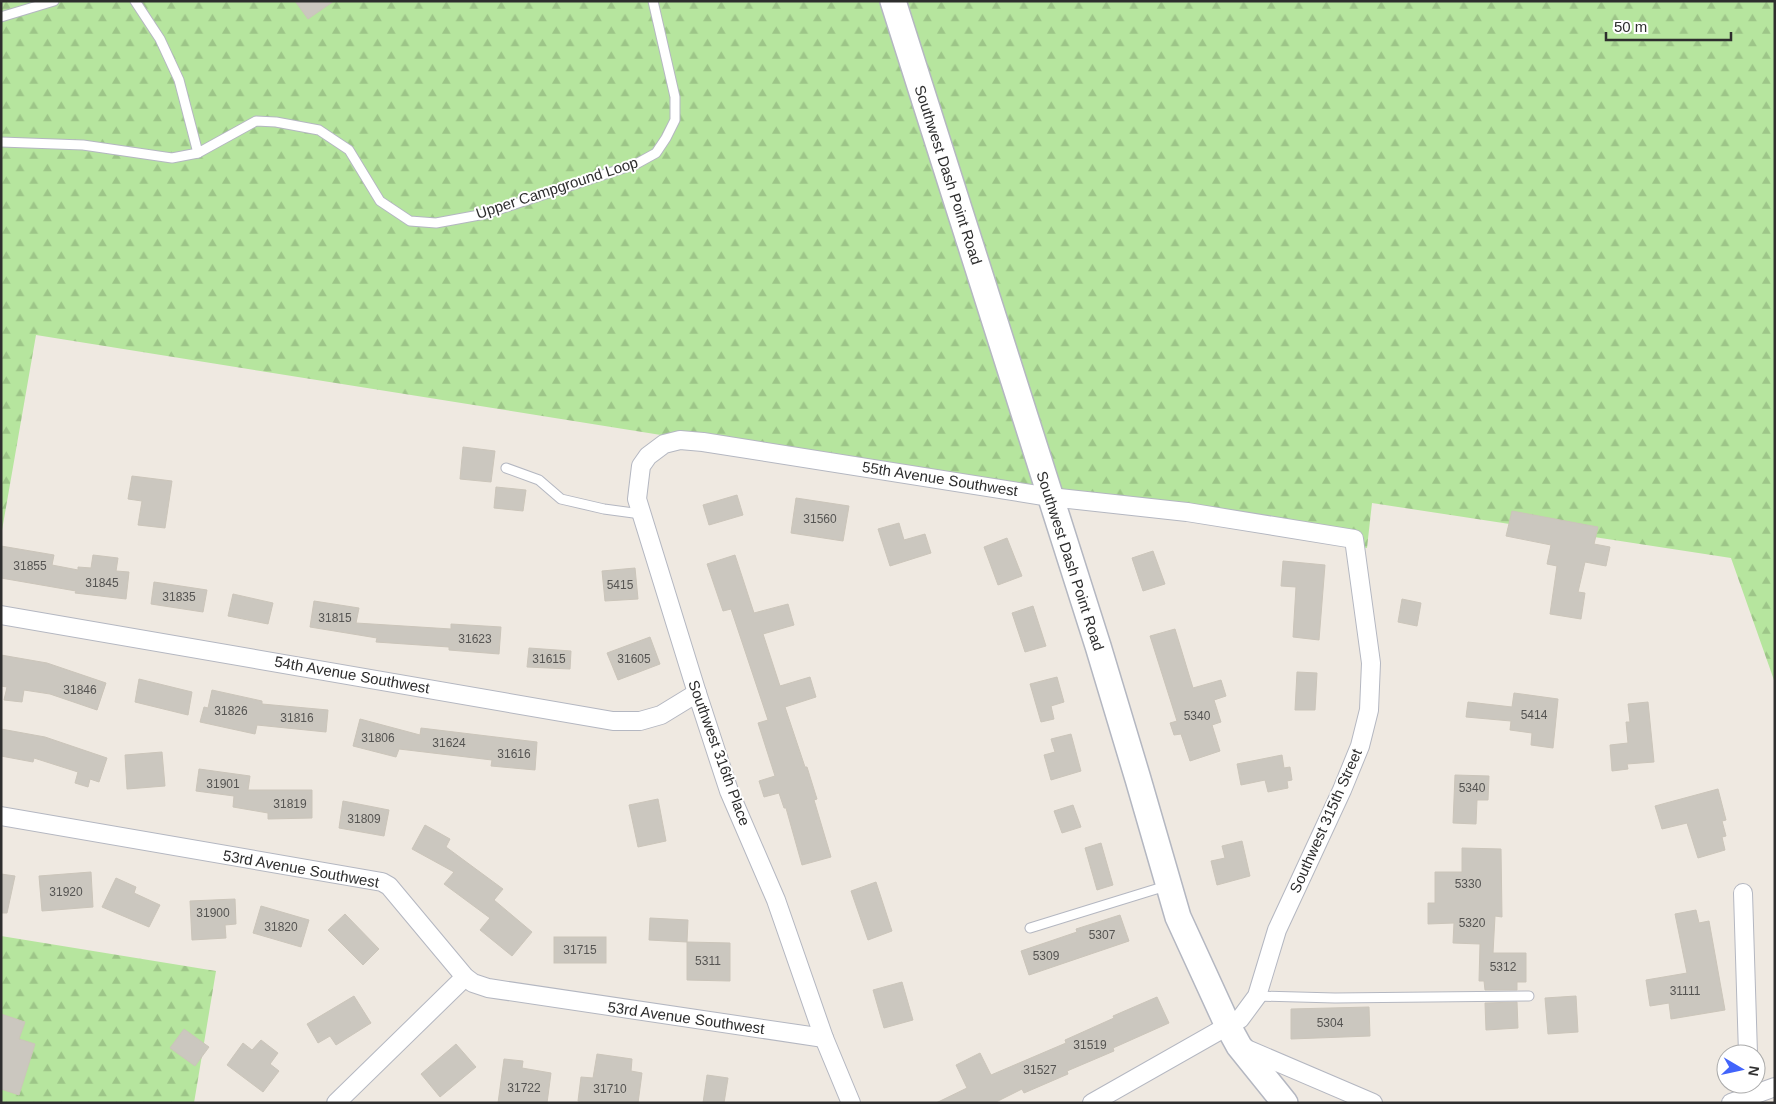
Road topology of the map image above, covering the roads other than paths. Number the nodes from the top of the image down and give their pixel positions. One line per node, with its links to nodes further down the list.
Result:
1 (54, 1): 5 (lane)
2 (135, 1): 7 (lane)
3 (653, 1): 7 (lane, Upper Campground Loop)
4 (893, 1): 10 (main road, Southwest Dash Point Road)
5 (1, 17)
6 (1, 142): 7 (lane, Upper Campground Loop)
7 (198, 153)
8 (648, 456): 10 (street, 55th Avenue Southwest); 11 (street, Southwest 316th Place)
9 (506, 468): 11 (lane)
10 (1050, 497): 12 (street, 55th Avenue Southwest); 16 (main road, Southwest Dash Point Road)
11 (641, 514): 14 (street, Southwest 316th Place)
12 (1354, 539): 20 (street, Southwest 315th Street)
13 (1, 615): 14 (street, 54th Avenue Southwest)
14 (697, 693): 23 (street, Southwest 316th Place)
15 (1, 816): 19 (street, 53rd Avenue Southwest)
16 (1169, 885): 18 (lane); 22 (main road, Southwest Dash Point Road)
17 (1743, 893): 24 (street)
18 (1030, 928)
19 (465, 977): 23 (street, 53rd Avenue Southwest); 26 (street)
20 (1257, 996): 21 (lane); 22 (street, Southwest 315th Street)
21 (1529, 996)
22 (1234, 1036): 28 (street); 29 (main road, Southwest Dash Point Road); 30 (street)
23 (824, 1038): 27 (street, Southwest 316th Place)
24 (1748, 1044)
25 (1743, 1094): 31 (street)
26 (336, 1103)
27 (851, 1103)
28 (1092, 1103)
29 (1285, 1103)
30 (1373, 1103)
31 (1731, 1103)

